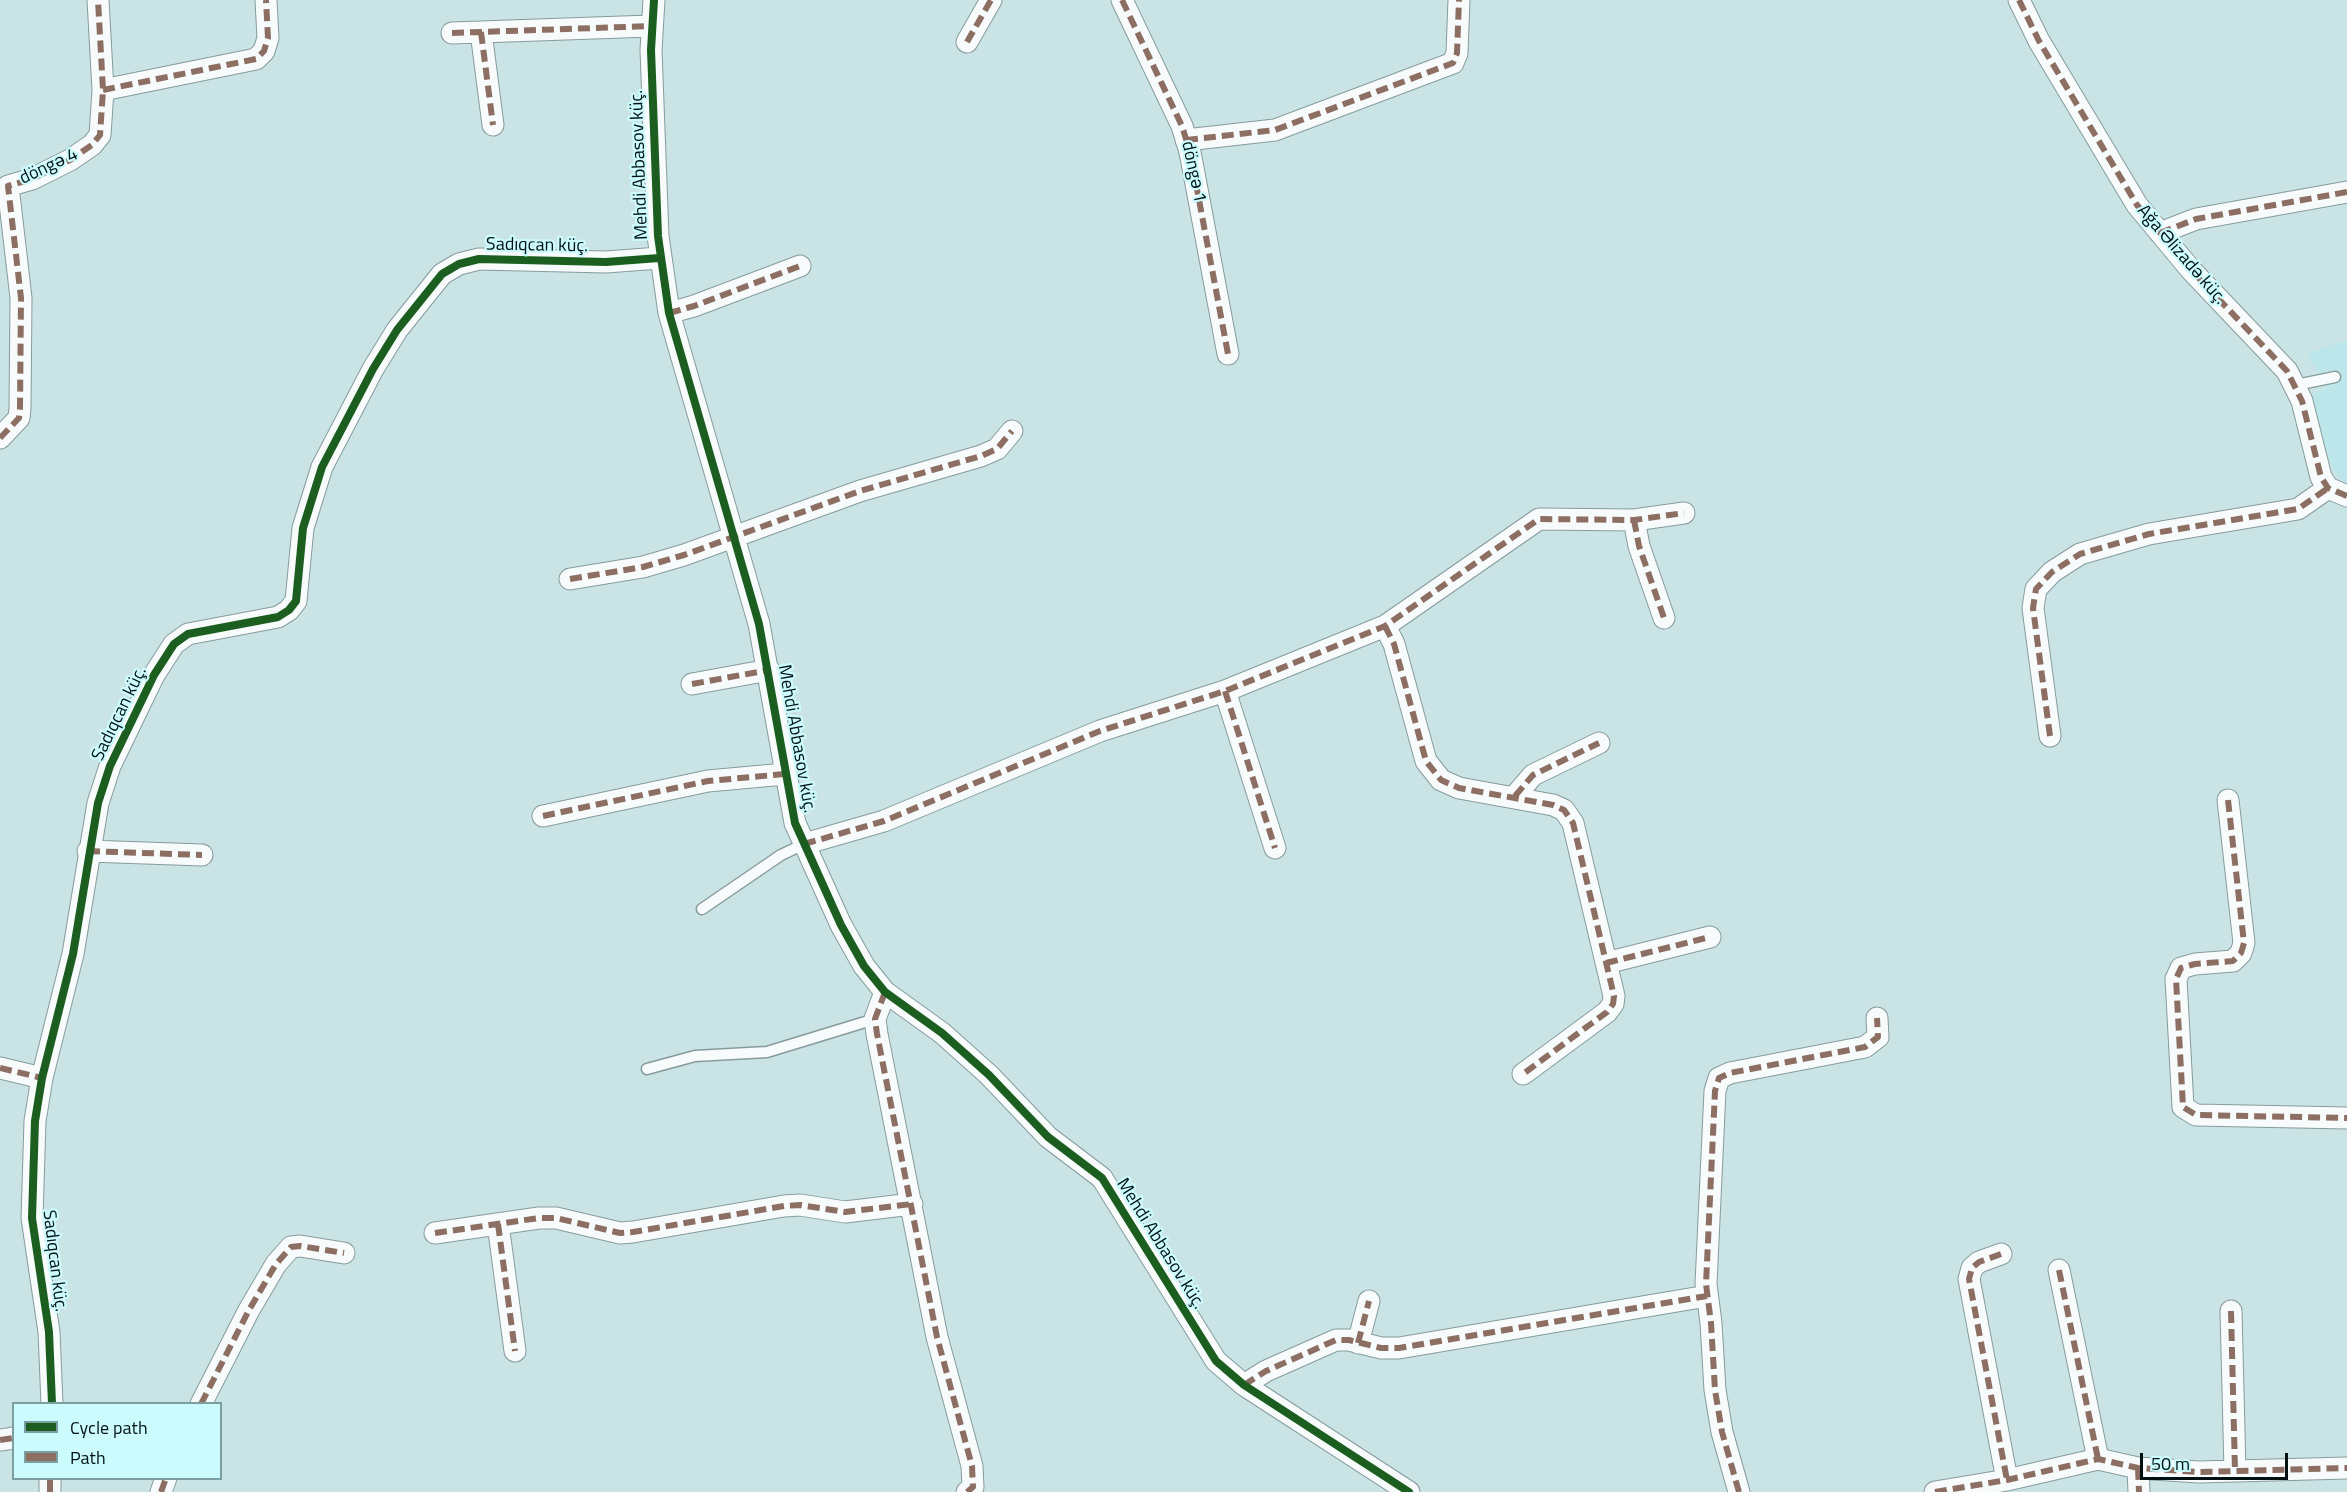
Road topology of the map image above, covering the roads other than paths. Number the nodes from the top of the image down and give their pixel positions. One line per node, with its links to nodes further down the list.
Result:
1 (98, 0): 12 (street, döngə 4)
2 (266, 0): 12 (street)
3 (654, 0): 8 (street, Mehdi Abbasov küç.)
4 (991, 0): 11 (street)
5 (1122, 0): 14 (street, döngə 1)
6 (1459, 0): 14 (street)
7 (2019, 0): 17 (street, Ağa Əlizadə küç.)
8 (651, 26): 9 (street); 18 (street, Mehdi Abbasov küç.)
9 (481, 32): 10 (street); 13 (street)
10 (452, 33)
11 (967, 42)
12 (104, 90): 15 (street, döngə 4)
13 (493, 125)
14 (1186, 140): 21 (street, döngə 1)
15 (4, 187): 25 (street, döngə 4)
16 (2347, 192): 17 (street)
17 (2160, 233): 23 (street, Ağa Əlizadə küç.)
18 (659, 258): 20 (street, Mehdi Abbasov küç.); 44 (street, Sadıqcan küç.)
19 (800, 266): 20 (street)
20 (669, 313): 29 (street, Mehdi Abbasov küç.)
21 (1228, 354)
22 (2335, 377): 23 (lane)
23 (2296, 385): 26 (street, Ağa Əlizadə küç.)
24 (1012, 431): 29 (street)
25 (0, 438)
26 (2338, 492): 36 (street)
27 (1684, 513): 28 (street)
28 (1634, 520): 31 (street); 32 (street)
29 (735, 536): 30 (street); 33 (street, Mehdi Abbasov küç.)
30 (570, 579)
31 (1664, 618)
32 (1385, 626): 35 (street); 39 (street)
33 (769, 670): 34 (street); 38 (street, Mehdi Abbasov küç.)
34 (692, 684)
35 (1225, 691): 42 (street); 43 (street)
36 (2050, 736)
37 (1599, 743): 39 (street)
38 (785, 774): 41 (street); 42 (street, Mehdi Abbasov küç.)
39 (1515, 796): 48 (street)
40 (2228, 800): 56 (street)
41 (543, 816)
42 (804, 844): 46 (lane); 49 (street, Mehdi Abbasov küç.)
43 (1275, 848)
44 (88, 851): 45 (street); 55 (street, Sadıqcan küç.)
45 (202, 855)
46 (702, 909)
47 (1710, 937): 48 (street)
48 (1606, 963): 54 (street)
49 (885, 992): 51 (street); 68 (street, Mehdi Abbasov küç.)
50 (1877, 1018): 63 (street)
51 (875, 1019): 53 (lane); 57 (street)
52 (0, 1068): 55 (street)
53 (647, 1069)
54 (1523, 1074)
55 (42, 1078): 69 (street, Sadıqcan küç.)
56 (2347, 1118)
57 (912, 1204): 58 (street); 76 (street)
58 (498, 1224): 59 (street); 67 (street)
59 (435, 1233)
60 (344, 1253): 70 (street)
61 (2001, 1254): 75 (street)
62 (2059, 1270): 71 (street)
63 (1707, 1296): 66 (street); 78 (street)
64 (1369, 1301): 66 (street)
65 (2231, 1311): 74 (street)
66 (1358, 1343): 68 (street)
67 (514, 1351)
68 (1244, 1385): 77 (street, Mehdi Abbasov küç.)
69 (52, 1402)
70 (202, 1402)
71 (2098, 1459): 72 (street); 75 (street)
72 (2138, 1468): 74 (street); 80 (street)
73 (2347, 1468): 74 (street)
74 (2235, 1471)
75 (2007, 1480): 79 (street)
76 (973, 1490)
77 (1409, 1492)
78 (1739, 1492)
79 (1935, 1492)
80 (2139, 1492)

